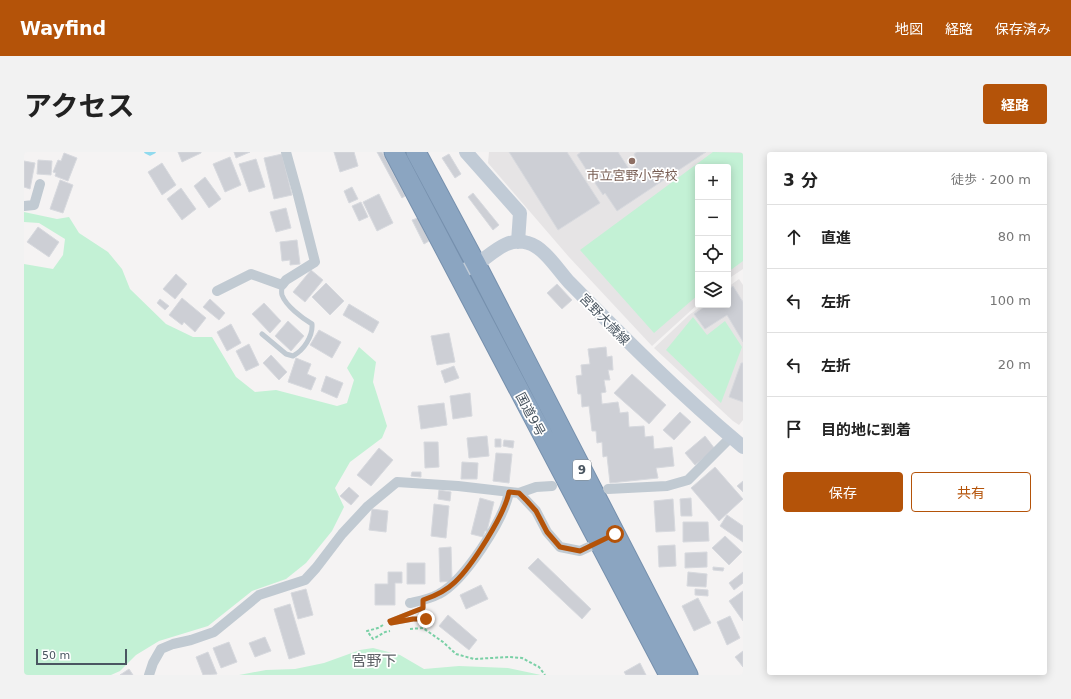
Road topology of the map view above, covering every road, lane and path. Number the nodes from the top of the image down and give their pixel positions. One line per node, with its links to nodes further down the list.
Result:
1 (286, 152): 10 (street)
2 (394, 152): 9 (highway, 国道9号 / 9)
3 (416, 152): 8 (highway, 国道9号 / 9)
4 (466, 152): 7 (main road)
5 (40, 184): 6 (street)
6 (24, 206)
7 (518, 242): 8 (main road, 宮野大歳線); 13 (main road, 宮野大歳線)
8 (476, 264): 9 (main road, 宮野大歳線); 18 (highway, 国道9号 / 9)
9 (458, 273): 18 (highway, 国道9号 / 9)
10 (282, 286): 11 (street); 12 (lane)
11 (217, 291)
12 (262, 334)
13 (731, 437): 14 (main road, 宮野大歳線); 16 (street)
14 (743, 447)
15 (552, 486): 17 (street)
16 (608, 489)
17 (514, 493): 18 (street); 19 (street); 25 (street)
18 (607, 538): 27 (highway, 国道9号 / 9); 28 (highway, 国道9号 / 9)
19 (423, 600): 20 (street); 22 (lane)
20 (410, 603)
21 (426, 619): 22 (lane)
22 (390, 621): 24 (path)
23 (409, 629): 26 (path)
24 (396, 630)
25 (149, 675)
26 (545, 675)
27 (669, 675)
28 (688, 675)

